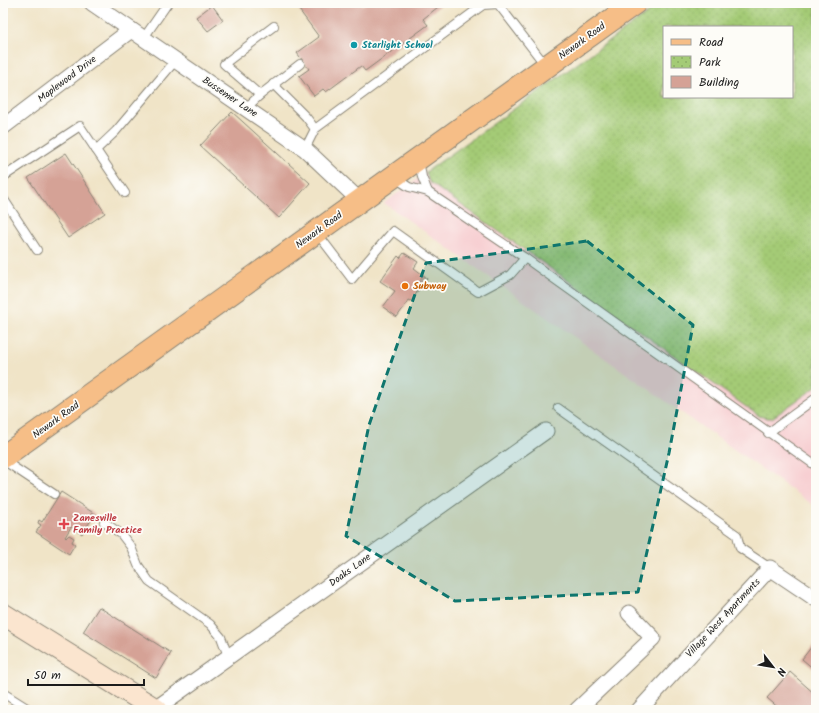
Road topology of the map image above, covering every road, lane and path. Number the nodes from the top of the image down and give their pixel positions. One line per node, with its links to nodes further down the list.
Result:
1 (92, 3): 5 (street, Bussemer Lane)
2 (168, 3): 5 (lane)
3 (635, 3): 8 (main road, Newark Road)
4 (274, 26): 10 (lane)
5 (137, 35): 6 (street, Bussemer Lane); 12 (street, Maplewood Drive)
6 (176, 60): 11 (street, Bussemer Lane); 15 (lane)
7 (300, 64): 9 (lane)
8 (547, 66): 13 (lane); 16 (main road, Newark Road)
9 (273, 84): 10 (lane); 13 (lane)
10 (260, 95): 11 (lane)
11 (246, 108): 14 (street, Bussemer Lane)
12 (3, 127)
13 (315, 129): 14 (lane)
14 (305, 149): 22 (street, Bussemer Lane)
15 (96, 150): 18 (lane); 20 (lane)
16 (419, 158): 17 (main road, Newark Road); 19 (lane)
17 (393, 176): 19 (lane); 22 (main road, Newark Road)
18 (3, 177)
19 (428, 192): 25 (lane)
20 (125, 193)
21 (3, 198): 24 (lane)
22 (360, 201): 23 (main road, Newark Road)
23 (316, 232): 25 (lane); 30 (main road, Newark Road)
24 (37, 250)
25 (525, 258): 29 (lane)
26 (816, 398): 29 (lane)
27 (558, 408): 34 (lane)
28 (546, 431): 38 (street, Doaks Lane)
29 (768, 433): 31 (lane)
30 (3, 458): 32 (lane)
31 (816, 466)
32 (54, 494)
33 (104, 522): 38 (lane)
34 (770, 568): 35 (street); 43 (street, Village West Apartments)
35 (816, 599)
36 (629, 613): 42 (street)
37 (3, 614): 40 (street)
38 (228, 656): 40 (street, Doaks Lane)
39 (3, 693): 41 (lane)
40 (156, 709)
41 (30, 710)
42 (578, 710)
43 (639, 710)

